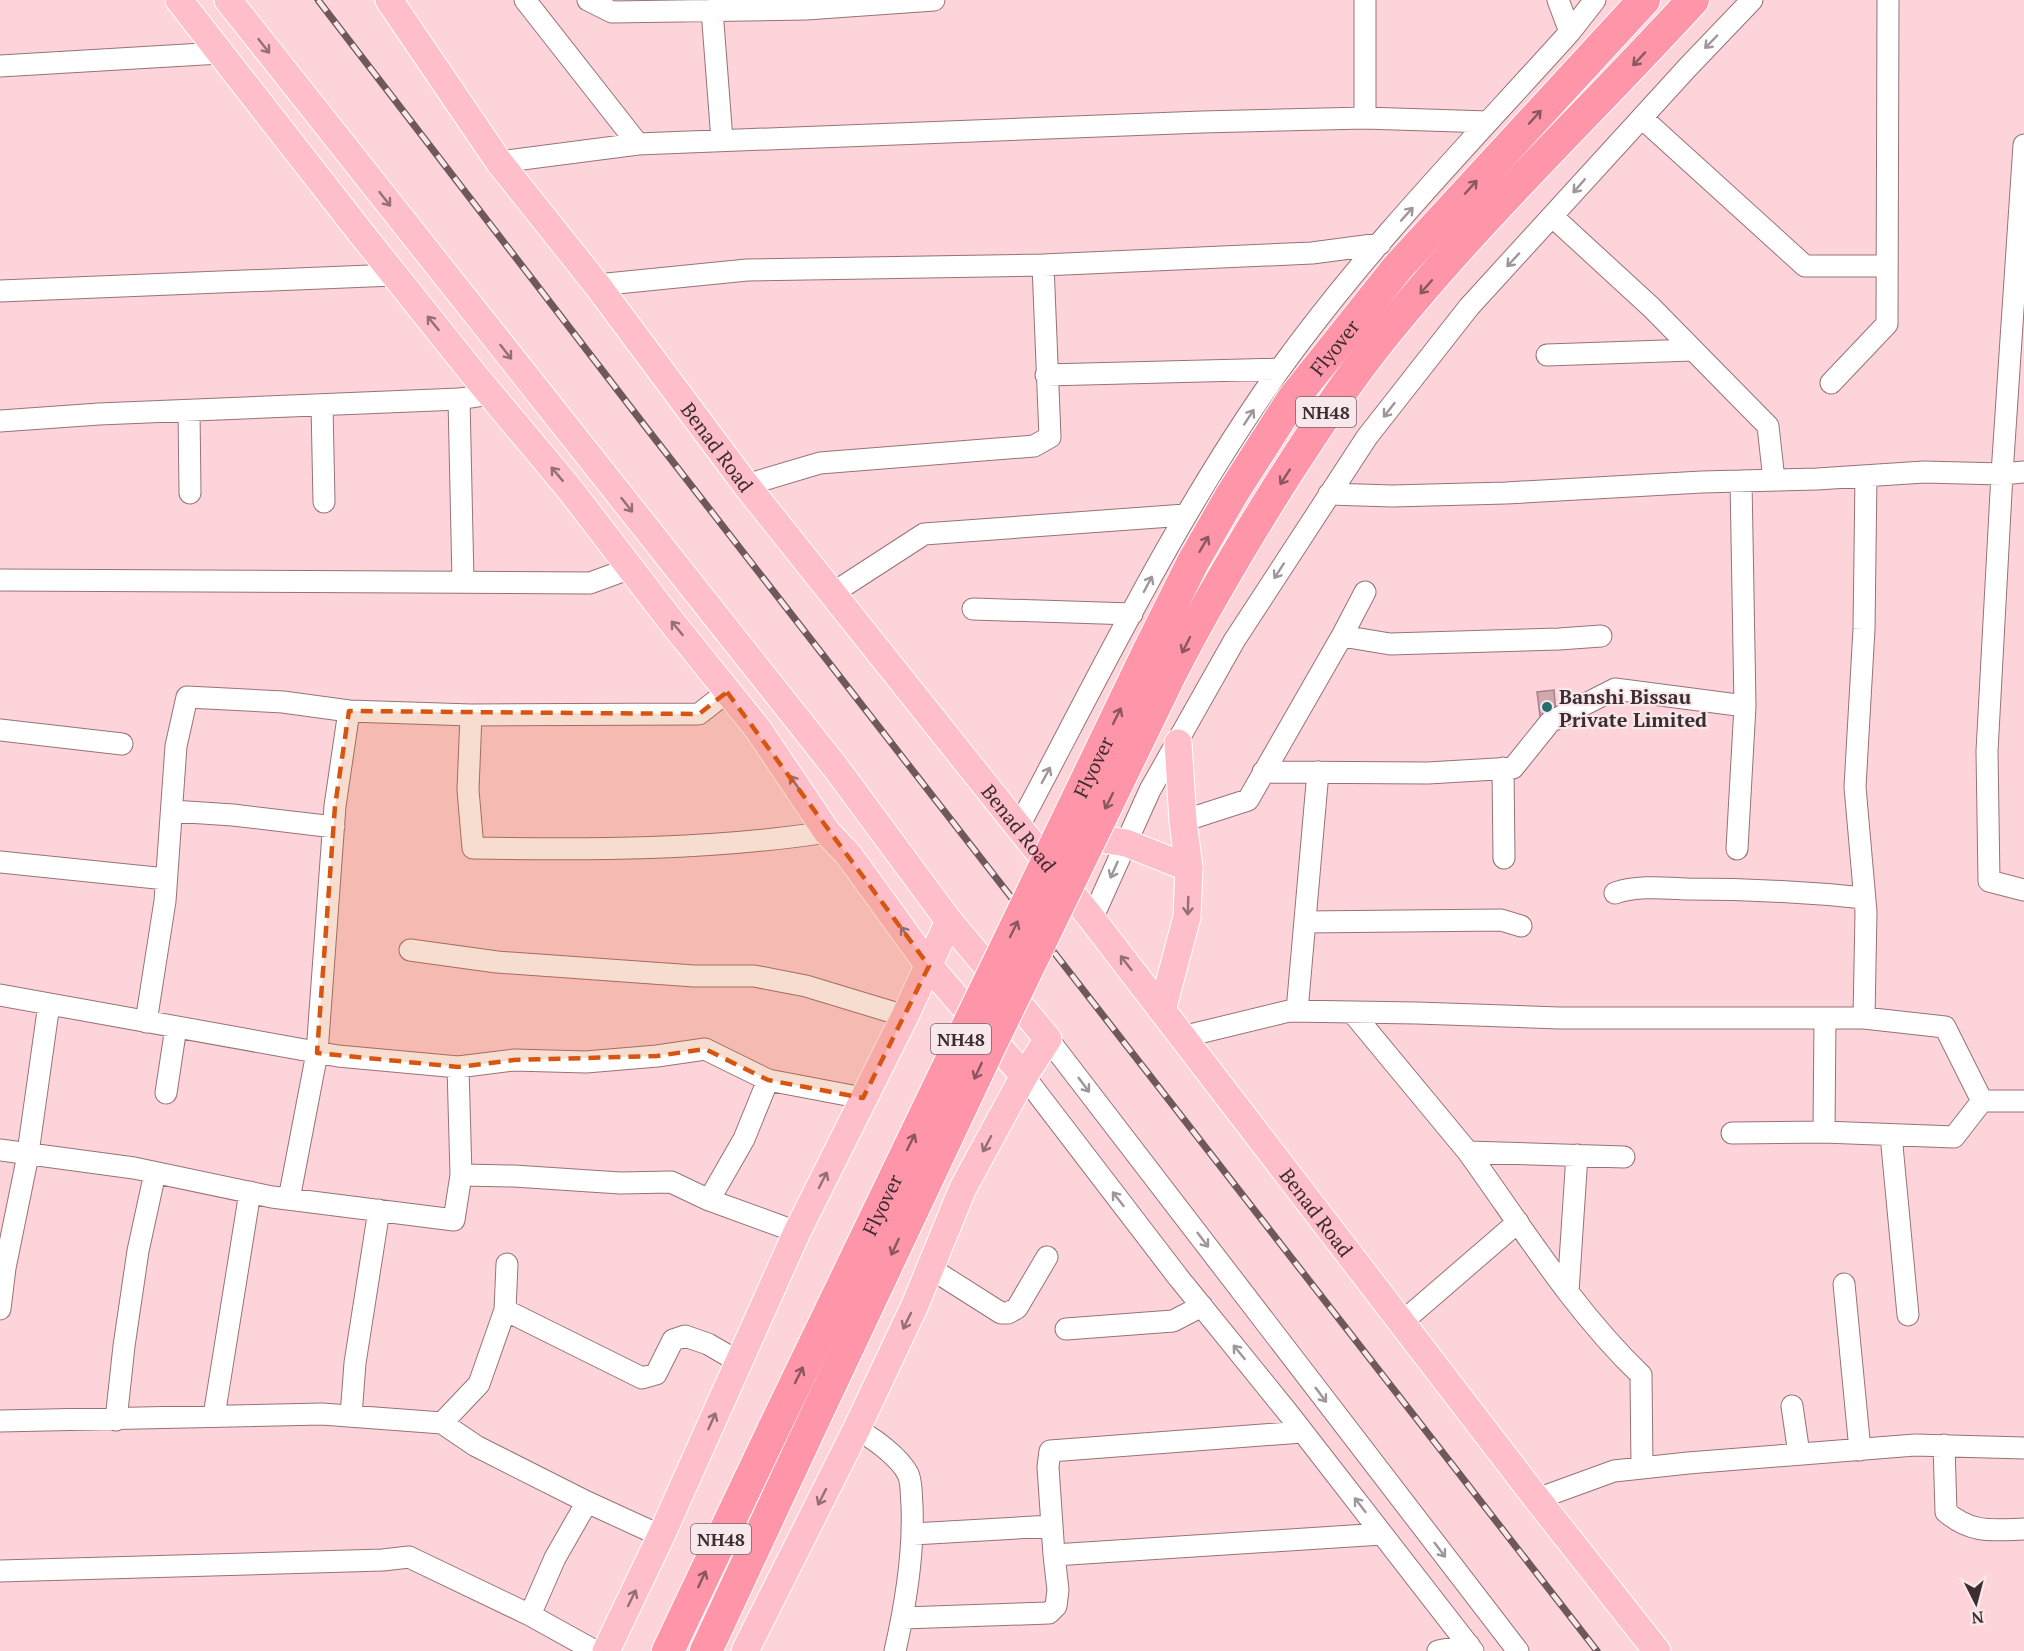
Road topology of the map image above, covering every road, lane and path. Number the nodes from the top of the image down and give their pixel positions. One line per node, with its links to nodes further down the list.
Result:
1 (179, 0): 16 (main road)
2 (228, 0): 88 (main road, one-way to 88)
3 (389, 0): 25 (main road, Benad Road)
4 (525, 0): 22 (street)
5 (588, 0): 14 (street)
6 (924, 0): 14 (street)
7 (1365, 0): 18 (street)
8 (1558, 0): 15 (street)
9 (1595, 0): 15 (street)
10 (1644, 0): 168 (highway, Flyover / NH48, one-way to 10, bridge)
11 (1693, 0): 169 (highway, Flyover / NH48, one-way to 169, bridge)
12 (1752, 0): 19 (street, one-way to 19)
13 (1888, 0): 29 (street)
14 (712, 10): 21 (street)
15 (1570, 32): 20 (street)
16 (220, 52): 17 (street); 30 (main road)
17 (0, 66)
18 (1365, 118): 20 (street); 21 (street)
19 (1642, 118): 26 (street, one-way to 26); 29 (street)
20 (1488, 122): 27 (street, one-way to 20)
21 (722, 141): 22 (street)
22 (638, 144): 25 (street)
23 (2024, 145): 24 (street)
24 (2024, 158): 33 (street)
25 (499, 162): 31 (main road, Benad Road)
26 (1553, 217): 34 (street); 51 (street, one-way to 51)
27 (1380, 244): 28 (street); 36 (street)
28 (1043, 264): 31 (street); 37 (street)
29 (1887, 266): 38 (street)
30 (394, 275): 32 (street); 39 (main road, one-way to 30)
31 (597, 285): 49 (main road, Benad Road)
32 (0, 291)
33 (2019, 308): 45 (street)
34 (1693, 350): 35 (street); 47 (street)
35 (1547, 355)
36 (1280, 369): 37 (street); 53 (street, one-way to 36)
37 (1046, 375): 49 (street)
38 (1830, 383)
39 (491, 394): 40 (street); 54 (main road, one-way to 39)
40 (459, 399): 41 (street); 56 (street)
41 (322, 405): 42 (street); 52 (street)
42 (189, 411): 43 (street); 50 (street)
43 (0, 421)
44 (2024, 472): 45 (street)
45 (2002, 474): 46 (street); 84 (street)
46 (1866, 476): 47 (street); 86 (street)
47 (1774, 480): 48 (street)
48 (1741, 481): 51 (street); 64 (street)
49 (746, 485): 57 (main road, Benad Road)
50 (190, 493)
51 (1329, 494): 68 (street, one-way to 68)
52 (324, 502)
53 (1185, 515): 57 (street); 60 (street, one-way to 53)
54 (631, 568): 56 (street); 63 (main road, one-way to 54)
55 (0, 580): 56 (street)
56 (463, 581)
57 (833, 592): 75 (main road, Benad Road)
58 (1365, 592): 61 (street)
59 (973, 609): 60 (street)
60 (1132, 614): 75 (street, one-way to 60)
61 (1342, 636): 62 (street); 71 (street)
62 (1601, 636)
63 (728, 692): 66 (street); 77 (main road, one-way to 63)
64 (1745, 706): 70 (street); 79 (street)
65 (349, 711): 66 (street); 73 (street); 76 (street)
66 (471, 716): 77 (street)
67 (0, 730): 69 (street)
68 (1178, 743): 74 (main road); 78 (street)
69 (122, 744)
70 (1503, 768): 72 (street); 80 (street)
71 (1263, 772): 72 (street); 74 (street)
72 (1318, 772): 89 (street)
73 (172, 811): 76 (street); 83 (street)
74 (1183, 821): 82 (main road)
75 (1018, 826): 78 (main road); 87 (main road, Benad Road)
76 (334, 827): 105 (street)
77 (827, 832): 92 (main road, one-way to 77)
78 (1126, 843): 82 (main road); 87 (street, one-way to 87)
79 (1737, 849)
80 (1504, 858)
81 (0, 862): 83 (street)
82 (1189, 868): 95 (main road, one-way to 95)
83 (166, 879): 101 (street)
84 (2024, 890)
85 (1615, 892): 86 (street)
86 (1864, 898): 100 (street)
87 (1092, 919): 95 (main road, Benad Road, one-way to 87)
88 (949, 921): 92 (main road); 104 (main road)
89 (1305, 922): 90 (street); 96 (street)
90 (1521, 926)
91 (410, 950): 98 (street)
92 (929, 966): 98 (main road); 107 (main road)
93 (0, 995): 94 (street)
94 (49, 1004): 101 (street); 118 (street)
95 (1162, 1010): 103 (main road, Benad Road)
96 (1297, 1011): 97 (street); 103 (street)
97 (1352, 1012): 99 (street); 117 (street)
98 (905, 1016): 110 (main road)
99 (1825, 1018): 100 (street); 113 (street)
100 (1864, 1018): 111 (street)
101 (146, 1022): 102 (street)
102 (176, 1027): 105 (street); 109 (street)
103 (1182, 1037): 138 (main road, Benad Road)
104 (1048, 1039): 107 (main road); 173 (street, one-way to 173)
105 (317, 1053): 106 (street); 124 (street)
106 (458, 1067): 108 (street); 122 (street)
107 (1024, 1076): 131 (main road, one-way to 131); 134 (street, one-way to 107)
108 (768, 1080): 110 (street); 125 (street)
109 (166, 1093)
110 (863, 1098): 128 (main road, one-way to 110)
111 (1982, 1101): 112 (street); 115 (street)
112 (2024, 1101)
113 (1824, 1132): 114 (street); 115 (street)
114 (1732, 1133)
115 (1891, 1135): 137 (street)
116 (0, 1150): 118 (street)
117 (1468, 1152): 119 (street); 127 (street)
118 (28, 1154): 121 (street); 135 (street)
119 (1577, 1155): 120 (street); 133 (street)
120 (1624, 1157)
121 (155, 1173): 123 (street); 144 (street)
122 (461, 1175): 125 (street); 126 (street)
123 (250, 1192): 124 (street); 142 (street)
124 (289, 1199): 126 (street)
125 (709, 1200): 128 (street)
126 (379, 1210): 143 (street)
127 (1518, 1222): 133 (street); 138 (street)
128 (796, 1232): 140 (main road)
129 (1047, 1257): 131 (street)
130 (507, 1264): 136 (street)
131 (930, 1268): 147 (main road, one-way to 147)
132 (1844, 1284): 151 (street)
133 (1568, 1292): 153 (street)
134 (1202, 1306): 139 (street); 148 (street, one-way to 134)
135 (0, 1309)
136 (506, 1310): 140 (street); 146 (street)
137 (1908, 1315)
138 (1401, 1323): 154 (main road, Benad Road)
139 (1066, 1329)
140 (739, 1362): 160 (main road, one-way to 140)
141 (1792, 1406): 152 (street)
142 (214, 1416): 143 (street); 144 (street)
143 (351, 1416): 146 (street)
144 (116, 1420): 145 (street)
145 (0, 1421)
146 (442, 1423): 155 (street)
147 (856, 1430): 158 (street); 170 (main road, one-way to 170)
148 (1302, 1432): 156 (street); 159 (street, one-way to 148)
149 (1944, 1445): 150 (street); 151 (street); 157 (street)
150 (2024, 1448)
151 (1860, 1450): 152 (street)
152 (1799, 1454): 153 (street)
153 (1642, 1468): 154 (street)
154 (1537, 1499): 174 (main road, Benad Road)
155 (587, 1502): 160 (street); 163 (street)
156 (1052, 1526): 158 (street); 161 (street)
157 (2024, 1529)
158 (913, 1534): 164 (street)
159 (1382, 1534): 161 (street); 165 (street)
160 (661, 1536): 167 (main road, one-way to 160)
161 (1054, 1555): 164 (street)
162 (0, 1571): 163 (street)
163 (530, 1615): 166 (street)
164 (903, 1618): 171 (street)
165 (1471, 1648): 172 (street)
166 (595, 1651)
167 (606, 1651)
168 (668, 1651)
169 (706, 1651)
170 (745, 1651)
171 (895, 1651)
172 (1438, 1651)
173 (1518, 1651)
174 (1657, 1651)

